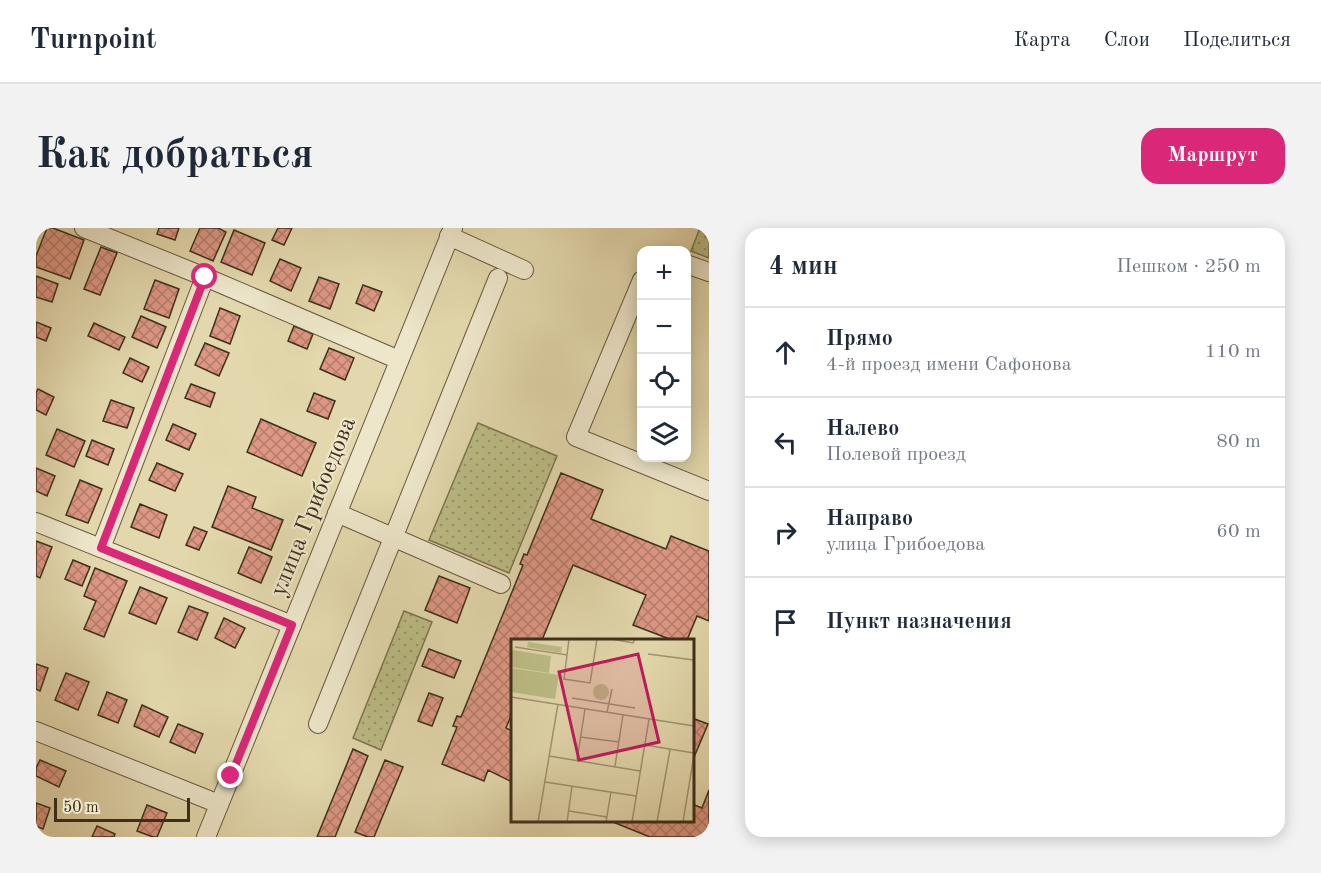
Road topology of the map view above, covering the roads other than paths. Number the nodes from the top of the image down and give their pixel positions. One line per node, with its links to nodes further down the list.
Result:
1 (84, 228): 6 (street)
2 (451, 232): 4 (street); 9 (street, улица Грибоедова)
3 (691, 265): 5 (street)
4 (524, 270)
5 (709, 272)
6 (205, 277): 9 (street); 14 (street)
7 (498, 278): 13 (street)
8 (637, 292): 10 (street)
9 (399, 360): 11 (street, улица Грибоедова)
10 (709, 492)
11 (338, 513): 13 (street); 16 (street, улица Грибоедова)
12 (36, 522): 14 (street)
13 (393, 537): 15 (street); 17 (street)
14 (101, 548): 16 (street)
15 (501, 584)
16 (292, 625): 19 (street, улица Грибоедова)
17 (318, 724)
18 (36, 731): 19 (street)
19 (219, 804): 20 (street, улица Грибоедова)
20 (206, 837)

